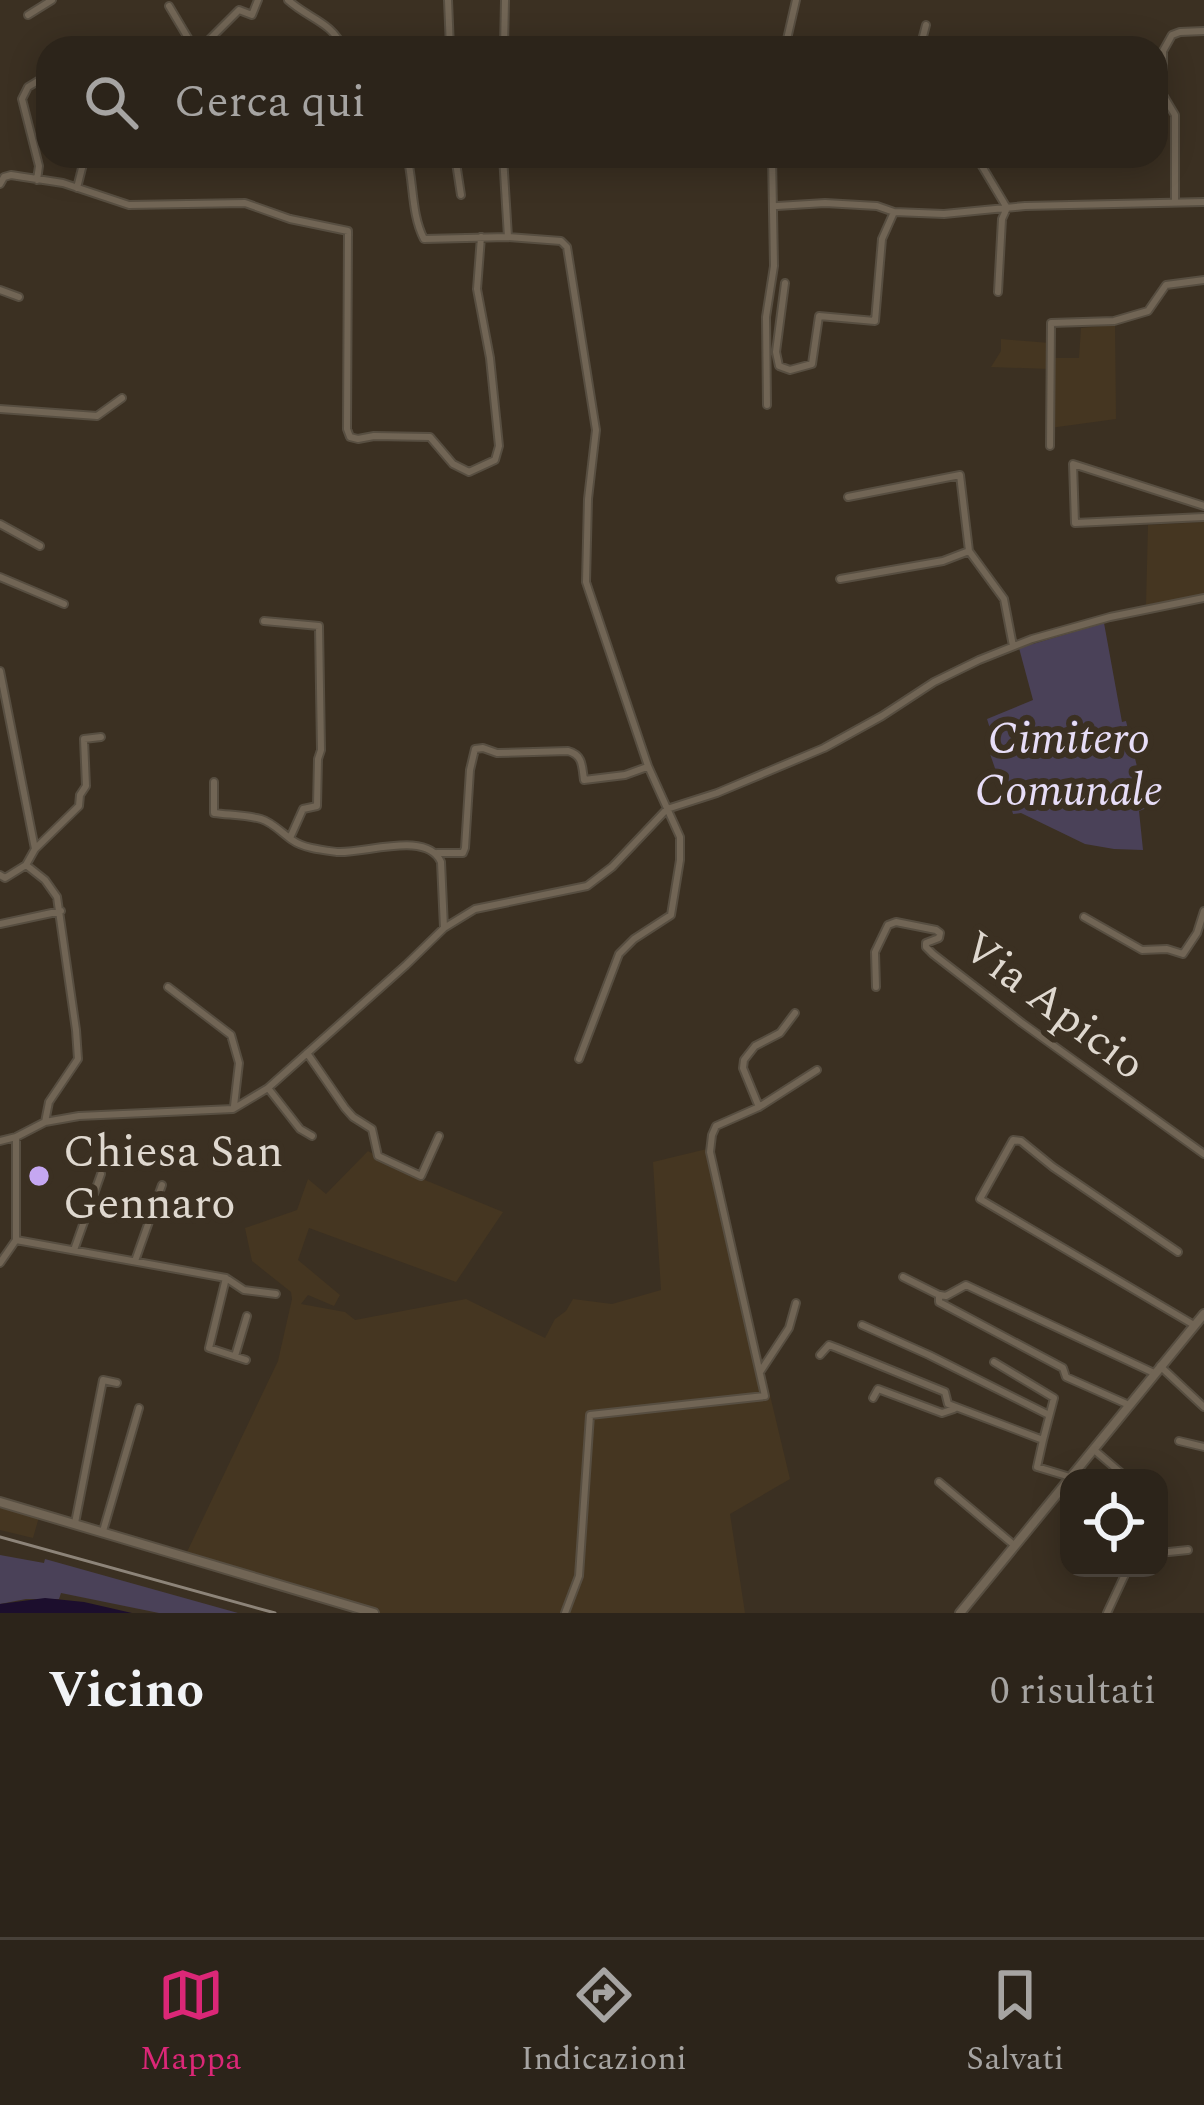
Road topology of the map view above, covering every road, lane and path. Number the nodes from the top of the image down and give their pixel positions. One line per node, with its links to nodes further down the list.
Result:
1 (52, 0): 8 (street)
2 (258, 0): 12 (street)
3 (288, 0): 13 (street)
4 (448, 0): 14 (street)
5 (505, 0): 15 (street)
6 (796, 0): 16 (street)
7 (170, 6): 11 (street)
8 (28, 15)
9 (926, 25): 17 (street)
10 (1204, 31): 18 (street)
11 (189, 36)
12 (210, 36)
13 (338, 36)
14 (450, 36)
15 (504, 36)
16 (788, 36)
17 (923, 36)
18 (1168, 41)
19 (36, 82): 21 (street)
20 (1168, 104): 33 (street)
21 (36, 154)
22 (39, 168): 29 (street)
23 (83, 168): 31 (street)
24 (409, 168): 39 (street)
25 (457, 168): 32 (street)
26 (504, 168): 38 (street)
27 (772, 168): 46 (street)
28 (983, 168): 36 (street)
29 (38, 180): 30 (street); 31 (street)
30 (0, 184)
31 (76, 188): 39 (street)
32 (461, 195)
33 (1175, 202): 34 (street); 36 (street)
34 (1204, 202)
35 (777, 206): 37 (street)
36 (1006, 208): 37 (street); 43 (street)
37 (894, 212): 41 (street)
38 (508, 236): 39 (street); 63 (street)
39 (481, 237)
40 (1204, 280): 48 (street)
41 (785, 284)
42 (0, 290): 44 (street)
43 (998, 292)
44 (19, 297)
45 (122, 398): 47 (street)
46 (767, 405)
47 (0, 409)
48 (1050, 446)
49 (848, 496): 54 (street)
50 (1204, 506): 51 (street)
51 (1204, 517)
52 (0, 524): 53 (street)
53 (40, 546)
54 (969, 551): 56 (street); 60 (street)
55 (0, 577): 58 (street)
56 (841, 579)
57 (1204, 598): 60 (street)
58 (64, 604)
59 (264, 622): 66 (street)
60 (1012, 646): 65 (street)
61 (0, 671): 67 (street)
62 (101, 737): 67 (street)
63 (648, 766): 65 (street); 68 (street)
64 (214, 782): 66 (street)
65 (667, 809): 75 (street); 81 (street)
66 (290, 838): 68 (street)
67 (35, 849): 69 (street)
68 (437, 854): 75 (street)
69 (26, 866): 70 (street); 71 (street)
70 (0, 875)
71 (61, 911): 74 (street); 86 (street)
72 (1204, 911): 76 (street)
73 (1084, 917): 76 (street)
74 (0, 924)
75 (444, 928): 80 (street)
76 (1200, 936)
77 (168, 987): 85 (street)
78 (876, 987): 91 (street, Via Apicio)
79 (795, 1013): 84 (street)
80 (307, 1053): 83 (street); 88 (street)
81 (579, 1059)
82 (817, 1070): 84 (street)
83 (268, 1088): 85 (street); 87 (street)
84 (759, 1107): 113 (street)
85 (233, 1109): 86 (street)
86 (45, 1122): 89 (street)
87 (312, 1136)
88 (439, 1136)
89 (16, 1137): 90 (street); 94 (street)
90 (0, 1141)
91 (1204, 1154)
92 (101, 1174): 95 (street)
93 (162, 1185): 97 (street)
94 (16, 1240): 95 (street); 98 (street)
95 (74, 1250): 97 (street)
96 (1178, 1252): 107 (street)
97 (135, 1261): 100 (street)
98 (0, 1262)
99 (903, 1277): 102 (street)
100 (226, 1278): 101 (street); 109 (street)
101 (276, 1294)
102 (939, 1295): 112 (street); 116 (street)
103 (796, 1303): 113 (street)
104 (1204, 1314): 107 (street)
105 (247, 1316): 109 (street)
106 (862, 1324): 120 (street)
107 (1194, 1325): 112 (street)
108 (820, 1355): 119 (street)
109 (236, 1356): 110 (street)
110 (246, 1360)
111 (994, 1362): 120 (street)
112 (1157, 1370): 116 (street); 117 (street)
113 (760, 1372): 138 (street)
114 (117, 1383): 131 (street)
115 (873, 1398): 119 (street)
116 (1129, 1405): 124 (street)
117 (1204, 1407)
118 (140, 1408): 132 (street)
119 (958, 1408): 121 (street)
120 (1049, 1415): 121 (street)
121 (1043, 1440): 127 (street)
122 (1179, 1442): 123 (street)
123 (1204, 1447)
124 (1093, 1448): 125 (street); 126 (street)
125 (1076, 1469)
126 (1117, 1469)
127 (1060, 1474)
128 (939, 1482): 133 (street)
129 (1060, 1489): 133 (street)
130 (0, 1502): 131 (street)
131 (75, 1522): 132 (street)
132 (103, 1531): 137 (street)
133 (1014, 1545): 139 (street)
134 (1188, 1550): 135 (street)
135 (1168, 1552)
136 (1123, 1577): 140 (street)
137 (374, 1613)
138 (566, 1613)
139 (960, 1613)
140 (1107, 1613)

